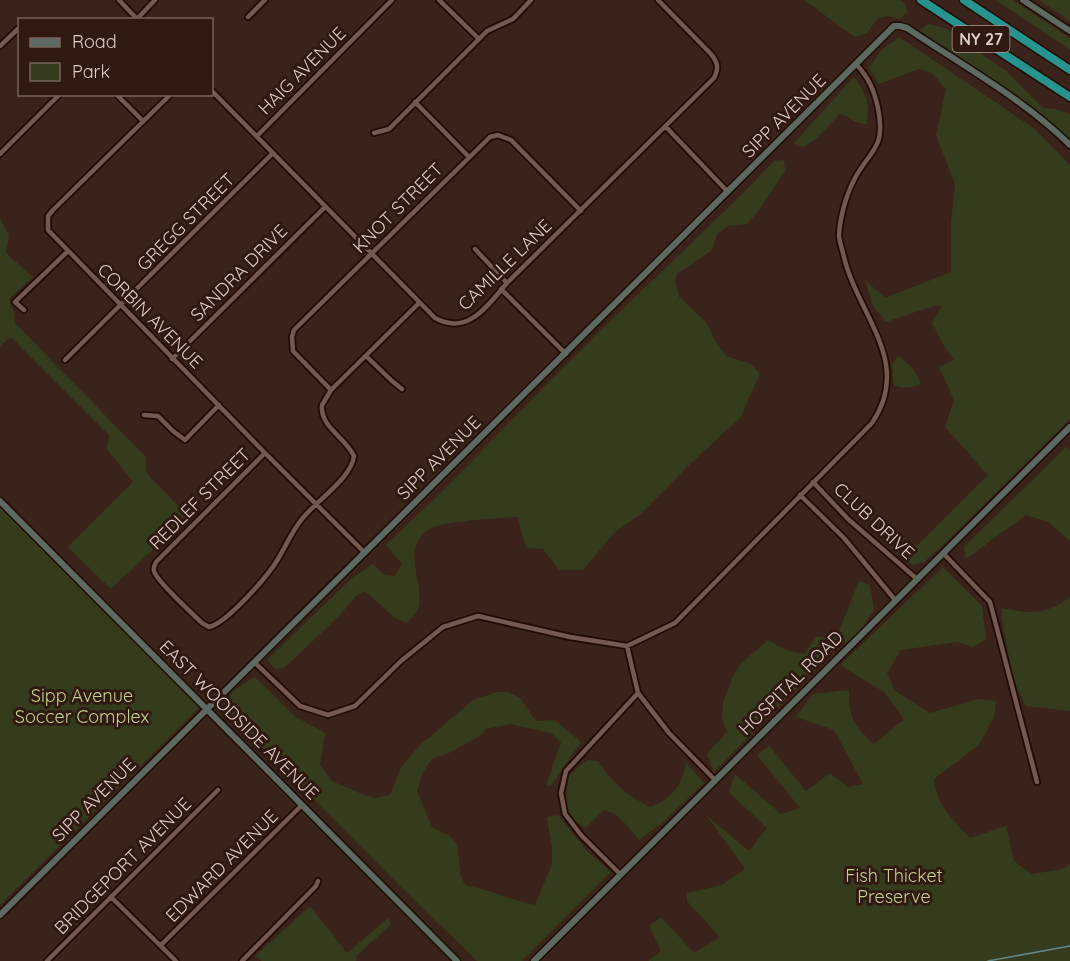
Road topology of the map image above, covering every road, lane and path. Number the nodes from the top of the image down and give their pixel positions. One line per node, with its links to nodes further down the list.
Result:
1 (119, 0): 12 (street)
2 (155, 0): 13 (street)
3 (266, 0): 11 (street)
4 (392, 0): 29 (street, HAIG AVENUE)
5 (439, 0): 16 (street)
6 (531, 0): 16 (street)
7 (658, 0): 27 (street, CAMILLE LANE)
8 (921, 0): 24 (highway, NY 27)
9 (964, 0): 19 (highway, NY 27)
10 (1023, 0): 15 (street)
11 (248, 17)
12 (137, 18)
13 (139, 18)
14 (18, 29): 17 (street)
15 (1070, 31)
16 (478, 39): 25 (street)
17 (0, 46)
18 (856, 64): 30 (street, SIPP AVENUE); 34 (street, SIPP AVENUE); 55 (street)
19 (1070, 70)
20 (213, 92): 29 (street, CAMILLE LANE)
21 (58, 96): 32 (street)
22 (118, 96): 26 (street)
23 (169, 96): 26 (street, CORBIN AVENUE)
24 (1070, 98)
25 (416, 102): 28 (street); 33 (street)
26 (143, 121): 38 (street, CORBIN AVENUE)
27 (666, 127): 34 (street); 36 (street, CAMILLE LANE)
28 (374, 133)
29 (257, 136): 31 (street, CAMILLE LANE)
30 (1070, 146)
31 (273, 153): 35 (street, CAMILLE LANE); 43 (street, GREGG STREET)
32 (0, 154)
33 (469, 157): 36 (street, KNOT STREET); 39 (street, KNOT STREET)
34 (729, 193): 45 (street, SIPP AVENUE)
35 (325, 207): 39 (street, CAMILLE LANE); 47 (street, SANDRA DRIVE)
36 (581, 211): 40 (street, CAMILLE LANE)
37 (475, 249): 40 (street)
38 (67, 252): 43 (street, CORBIN AVENUE); 44 (street)
39 (372, 253): 42 (street, CAMILLE LANE); 50 (street, KNOT STREET)
40 (507, 283): 41 (street, CAMILLE LANE)
41 (501, 289): 42 (street, CAMILLE LANE); 45 (street)
42 (419, 303): 46 (street)
43 (121, 306): 47 (street, CORBIN AVENUE); 48 (street, GREGG STREET)
44 (24, 310)
45 (566, 354): 59 (street, SIPP AVENUE)
46 (367, 357): 49 (street); 50 (street)
47 (172, 358): 51 (street, CORBIN AVENUE)
48 (65, 360)
49 (402, 389)
50 (332, 390): 58 (street)
51 (219, 405): 52 (street); 54 (street, CORBIN AVENUE)
52 (144, 415)
53 (1070, 427): 60 (street, HOSPITAL ROAD)
54 (265, 453): 58 (street, CORBIN AVENUE); 58 (street, REDLEF STREET)
55 (813, 482): 56 (street); 61 (street, CLUB DRIVE)
56 (800, 495): 62 (street); 63 (street)
57 (0, 501): 66 (street, EAST WOODSIDE AVENUE)
58 (316, 504): 59 (street, CORBIN AVENUE)
59 (365, 553): 64 (street, SIPP AVENUE)
60 (943, 554): 61 (street, HOSPITAL ROAD); 68 (street)
61 (917, 579): 62 (street, HOSPITAL ROAD)
62 (896, 600): 67 (street, HOSPITAL ROAD)
63 (627, 646): 64 (street); 65 (street)
64 (254, 662): 66 (street, SIPP AVENUE)
65 (638, 693): 67 (street); 71 (street)
66 (206, 709): 70 (street, EAST WOODSIDE AVENUE); 74 (street, SIPP AVENUE)
67 (715, 780): 71 (street, HOSPITAL ROAD)
68 (1037, 782)
69 (218, 790): 73 (street, BRIDGEPORT AVENUE)
70 (302, 805): 75 (street, EDWARD AVENUE); 79 (street, EAST WOODSIDE AVENUE)
71 (621, 874): 80 (street, HOSPITAL ROAD)
72 (318, 881): 78 (street)
73 (111, 897): 75 (street); 76 (street, BRIDGEPORT AVENUE)
74 (0, 915)
75 (160, 945): 77 (street)
76 (47, 961)
77 (176, 961)
78 (242, 961)
79 (457, 961)
80 (534, 961)

